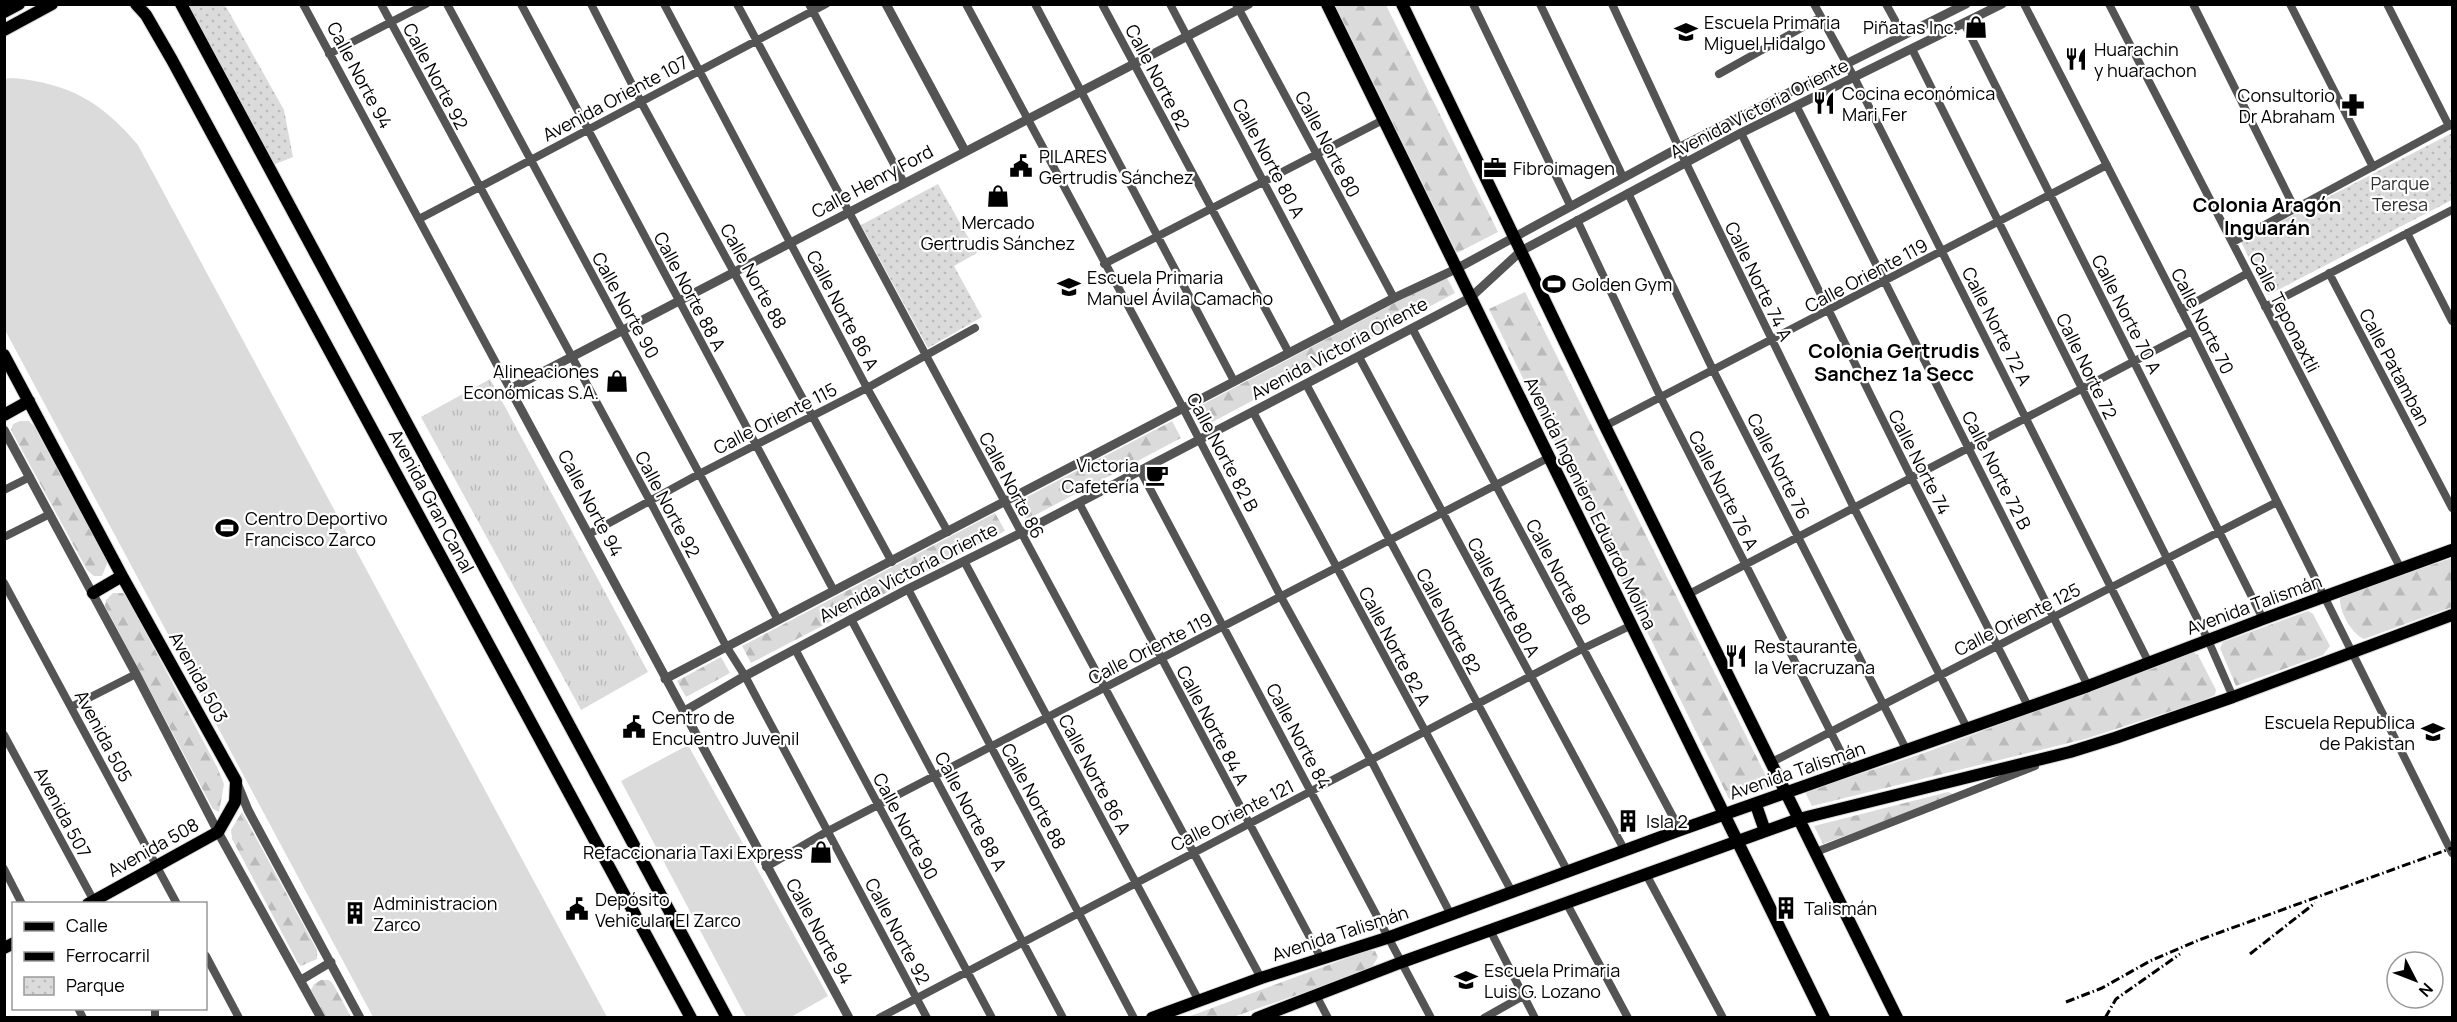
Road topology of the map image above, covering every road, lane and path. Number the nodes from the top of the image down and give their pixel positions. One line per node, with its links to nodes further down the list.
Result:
1 (19, 4): 36 (main road)
2 (52, 4): 40 (main road)
3 (136, 4): 255 (main road, Avenida Gran Canal)
4 (181, 4): 256 (main road, Avenida Gran Canal)
5 (303, 4): 45 (street, Calle Norte 94)
6 (381, 4): 38 (street, Calle Norte 92)
7 (426, 4): 38 (street)
8 (447, 4): 62 (street, Calle Norte 90)
9 (521, 4): 57 (street, Calle Norte 88 A)
10 (591, 4): 52 (street, Calle Norte 88)
11 (664, 4): 48 (street, Calle Norte 86 A)
12 (737, 4): 43 (street, Calle Norte 86)
13 (826, 4): 35 (street, Avenida Oriente 107)
14 (886, 4): 60 (street)
15 (966, 4): 54 (street, Calle Norte 82 B)
16 (1035, 4): 51 (street)
17 (1102, 4): 46 (street, Calle Norte 82)
18 (1170, 4): 42 (street, Calle Norte 80 A)
19 (1249, 4): 34 (street, Calle Henry Ford)
20 (1327, 4): 55 (main road, Avenida Ingeniero Eduardo Molina)
21 (1402, 4): 82 (main road)
22 (1473, 4): 72 (street)
23 (1540, 4): 66 (street)
24 (1612, 4): 59 (street, Calle Norte 74 A)
25 (1814, 4): 37 (street, Calle Norte 72 A)
26 (1886, 4): 41 (street)
27 (2002, 4): 39 (street, Avenida Victoria Oriente)
28 (2024, 4): 64 (street, Calle Norte 70)
29 (2109, 4): 84 (street, Calle Teponaxtli)
30 (2193, 4): 73 (street)
31 (2290, 4): 65 (street)
32 (2387, 4): 56 (street)
33 (1960, 6): 41 (street, Avenida Victoria Oriente)
34 (1238, 7): 42 (street, Calle Henry Ford); 61 (street, Calle Norte 80)
35 (811, 8): 43 (street, Avenida Oriente 107); 68 (street)
36 (4, 12)
37 (1821, 17): 47 (street, Calle Norte 72 A); 49 (street)
38 (390, 23): 45 (street); 69 (street, Calle Norte 92)
39 (1964, 23): 44 (street, Avenida Victoria Oriente); 71 (street, Calle Norte 70 A)
40 (4, 30)
41 (1903, 35): 47 (street, Avenida Victoria Oriente)
42 (1187, 37): 46 (street, Calle Henry Ford); 67 (street, Calle Norte 80 A)
43 (756, 41): 48 (street, Avenida Oriente 107); 76 (street, Calle Norte 86)
44 (1912, 49): 50 (street, Avenida Victoria Oriente); 79 (street, Calle Norte 72)
45 (329, 54): 77 (street, Calle Norte 94)
46 (1134, 64): 51 (street, Calle Henry Ford); 74 (street, Calle Norte 82)
47 (1847, 64): 50 (street, Calle Norte 72 A); 59 (street, Avenida Victoria Oriente)
48 (699, 71): 52 (street, Avenida Oriente 107); 83 (street, Calle Norte 86 A)
49 (1719, 74)
50 (1855, 79): 53 (street, Avenida Victoria Oriente); 86 (street, Calle Norte 72 A)
51 (1081, 92): 54 (street, Calle Henry Ford); 81 (street)
52 (641, 102): 57 (street, Avenida Oriente 107); 89 (street, Calle Norte 88)
53 (1797, 107): 58 (street, Avenida Victoria Oriente); 92 (street, Calle Norte 72 B)
54 (1026, 119): 60 (street, Calle Henry Ford); 87 (street, Calle Norte 82 B)
55 (1383, 120): 61 (street); 88 (main road, Avenida Ingeniero Eduardo Molina)
56 (2451, 125): 65 (street)
57 (586, 130): 62 (street, Avenida Oriente 107); 95 (street, Calle Norte 88 A)
58 (1741, 134): 63 (street, Avenida Victoria Oriente); 98 (street, Calle Norte 74)
59 (1680, 147): 63 (street, Calle Norte 74 A); 66 (street, Avenida Victoria Oriente)
60 (965, 151): 68 (street, Calle Henry Ford)
61 (1317, 154): 67 (street); 93 (street, Calle Norte 80)
62 (529, 159): 69 (street, Avenida Oriente 107); 103 (street, Calle Norte 90)
63 (1686, 163): 70 (street, Avenida Victoria Oriente); 105 (street, Calle Norte 74 A)
64 (2107, 165): 71 (street, Calle Oriente 119); 97 (street, Calle Norte 70)
65 (2373, 167): 73 (street)
66 (1623, 177): 72 (street, Avenida Victoria Oriente)
67 (1264, 181): 74 (street); 100 (street, Calle Norte 80 A)
68 (904, 183): 76 (street, Calle Henry Ford)
69 (478, 186): 77 (street, Avenida Oriente 107); 109 (street, Calle Norte 92)
70 (1628, 193): 78 (street, Avenida Victoria Oriente); 112 (street, Calle Norte 76)
71 (2049, 195): 79 (street, Calle Oriente 119); 111 (street, Calle Norte 70 A)
72 (1570, 205): 82 (street, Avenida Victoria Oriente)
73 (2295, 207): 84 (street)
74 (1211, 209): 81 (street); 106 (street, Calle Norte 82)
75 (2452, 210): 80 (street)
76 (848, 212): 83 (street, Calle Henry Ford); 108 (street, Calle Norte 86)
77 (418, 219): 115 (street, Calle Norte 94)
78 (1577, 220): 85 (street, Avenida Victoria Oriente); 118 (street, Calle Norte 76 A)
79 (1999, 222): 86 (street, Calle Oriente 119); 117 (street, Calle Norte 72)
80 (2407, 233): 91 (street); 99 (street)
81 (1157, 236): 87 (street); 113 (street)
82 (1513, 236): 85 (main road); 88 (street, Avenida Victoria Oriente)
83 (791, 242): 89 (street, Calle Henry Ford); 116 (street, Calle Norte 86 A)
84 (2233, 242): 90 (street, Calle Teponaxtli)
85 (1521, 251): 94 (street, Avenida Victoria Oriente); 125 (main road)
86 (1942, 251): 92 (street, Calle Oriente 119); 124 (street, Calle Norte 72 A)
87 (1104, 264): 120 (street, Calle Norte 82 B)
88 (1456, 269): 93 (street, Avenida Victoria Oriente); 94 (main road, Avenida Ingeniero Eduardo Molina)
89 (735, 272): 95 (street, Calle Henry Ford); 123 (street, Calle Norte 88)
90 (2248, 273): 96 (street, Calle Teponaxtli); 97 (street)
91 (2329, 273): 96 (street); 142 (street, Calle Patamban)
92 (1886, 282): 98 (street, Calle Oriente 119); 129 (street, Calle Norte 72 B)
93 (1394, 298): 100 (street, Avenida Victoria Oriente)
94 (1470, 298): 102 (street, Avenida Victoria Oriente); 130 (main road, Avenida Ingeniero Eduardo Molina)
95 (679, 301): 103 (street, Calle Henry Ford); 128 (street, Calle Norte 88 A)
96 (2265, 307): 158 (street, Calle Teponaxtli)
97 (2181, 310): 104 (street, Calle Norte 70)
98 (1829, 311): 105 (street, Calle Oriente 119); 134 (street, Calle Norte 74)
99 (2452, 321)
100 (1340, 327): 106 (street, Avenida Victoria Oriente)
101 (975, 328): 108 (street, Calle Oriente 115)
102 (1412, 328): 110 (street, Avenida Victoria Oriente); 135 (street, Calle Norte 80)
103 (622, 330): 109 (street, Calle Henry Ford); 132 (street, Calle Norte 90)
104 (2192, 331): 111 (street); 138 (street, Calle Norte 70)
105 (1772, 341): 112 (street, Calle Oriente 119); 141 (street, Calle Norte 74 A)
106 (1289, 353): 113 (street, Avenida Victoria Oriente)
107 (4, 355): 119 (main road, Avenida 503)
108 (925, 355): 116 (street, Calle Oriente 115); 139 (street, Calle Norte 86)
109 (571, 357): 115 (street, Calle Henry Ford); 137 (street, Calle Norte 92)
110 (1359, 357): 114 (street, Avenida Victoria Oriente); 143 (street, Calle Norte 80 A)
111 (2135, 361): 117 (street); 145 (street, Calle Norte 70 A)
112 (1713, 370): 118 (street, Calle Oriente 119); 150 (street, Calle Norte 76)
113 (1234, 381): 120 (street, Avenida Victoria Oriente)
114 (1306, 384): 121 (street, Avenida Victoria Oriente); 151 (street, Calle Norte 82)
115 (510, 388): 148 (street, Calle Norte 94)
116 (867, 388): 123 (street, Calle Oriente 115); 146 (street, Calle Norte 86 A)
117 (2082, 389): 124 (street); 153 (street, Calle Norte 72)
118 (1660, 396): 125 (street, Calle Oriente 119); 156 (street, Calle Norte 76 A)
119 (29, 401): 122 (main road); 159 (main road, Avenida 503)
120 (1183, 408): 127 (street, Calle Norte 82 B); 139 (street, Avenida Victoria Oriente)
121 (1253, 411): 127 (street, Avenida Victoria Oriente); 157 (street, Calle Norte 82 A)
122 (4, 415)
123 (812, 415): 128 (street, Calle Oriente 115); 155 (street, Calle Norte 88)
124 (2027, 418): 129 (street); 161 (street, Calle Norte 72 A)
125 (1605, 426): 165 (main road)
126 (4, 430): 133 (street)
127 (1199, 439): 131 (street, Avenida Victoria Oriente); 166 (street, Calle Norte 82 B)
128 (756, 444): 132 (street, Calle Oriente 115); 163 (street, Calle Norte 88 A)
129 (1969, 448): 134 (street); 169 (street, Calle Norte 72 B)
130 (1548, 458): 135 (street, Calle Oriente 119); 173 (main road, Avenida Ingeniero Eduardo Molina)
131 (1140, 470): 140 (street, Avenida Victoria Oriente); 174 (street, Calle Norte 84)
132 (701, 473): 137 (street, Calle Oriente 115); 172 (street, Calle Norte 90)
133 (30, 477): 136 (street); 144 (street)
134 (1911, 477): 141 (street); 177 (street, Calle Norte 74)
135 (1495, 485): 143 (street, Calle Oriente 119); 179 (street, Calle Norte 80)
136 (4, 490)
137 (650, 501): 148 (street, Calle Oriente 115); 176 (street, Calle Norte 92)
138 (2277, 502): 145 (street, Calle Oriente 125); 167 (street, Calle Norte 70)
139 (1005, 503): 146 (street, Avenida Victoria Oriente); 147 (street, Calle Norte 86)
140 (1079, 503): 147 (street, Avenida Victoria Oriente); 181 (street, Calle Norte 84 A)
141 (1854, 508): 150 (street); 184 (street, Calle Norte 74 A)
142 (2452, 508)
143 (1443, 513): 151 (street, Calle Oriente 119); 186 (street, Calle Norte 80 A)
144 (50, 514): 149 (street); 164 (street)
145 (2220, 530): 153 (street, Calle Oriente 125); 171 (street, Calle Norte 70 A)
146 (948, 532): 155 (street, Avenida Victoria Oriente)
147 (1021, 533): 154 (street, Avenida Victoria Oriente); 189 (street, Calle Norte 86)
148 (589, 534): 187 (street, Calle Norte 94)
149 (4, 537)
150 (1799, 537): 156 (street); 192 (street, Calle Norte 76)
151 (1389, 541): 157 (street, Calle Oriente 119); 191 (street, Calle Norte 82)
152 (2452, 550): 158 (main road, Avenida Talismán)
153 (2166, 558): 161 (street, Calle Oriente 125); 175 (street, Calle Norte 72)
154 (964, 561): 162 (street, Avenida Victoria Oriente); 196 (street, Calle Norte 86 A)
155 (892, 562): 163 (street, Avenida Victoria Oriente)
156 (1745, 564): 165 (street); 199 (street, Calle Norte 76 A)
157 (1336, 568): 166 (street, Calle Oriente 119); 198 (street, Calle Norte 82 A)
158 (2401, 569): 167 (main road, Avenida Talismán)
159 (122, 576): 164 (main road); 208 (main road, Avenida 503)
160 (4, 583): 194 (street, Avenida 505)
161 (2112, 587): 169 (street, Calle Oriente 125); 182 (street, Calle Norte 72 A)
162 (908, 589): 170 (street, Avenida Victoria Oriente); 201 (street, Calle Norte 88)
163 (834, 591): 172 (street, Avenida Victoria Oriente)
164 (93, 593): 183 (street)
165 (1689, 594): 205 (main road)
166 (1281, 597): 174 (street, Calle Oriente 119); 204 (street, Calle Norte 82 B)
167 (2325, 597): 171 (main road, Avenida Talismán); 180 (street, Calle Norte 70)
168 (2452, 615): 180 (main road)
169 (2054, 617): 177 (street, Calle Oriente 125); 188 (street, Calle Norte 72 B)
170 (851, 619): 178 (street, Avenida Victoria Oriente); 207 (street, Calle Norte 88 A)
171 (2263, 619): 175 (main road, Avenida Talismán)
172 (778, 620): 176 (street, Avenida Victoria Oriente)
173 (1632, 625): 179 (street, Calle Oriente 121); 213 (main road, Avenida Ingeniero Eduardo Molina)
174 (1224, 627): 181 (street, Calle Oriente 119); 209 (street, Calle Norte 84)
175 (2208, 640): 182 (main road, Avenida Talismán); 190 (street, Calle Norte 72)
176 (726, 646): 185 (street, Calle Norte 92); 187 (street, Avenida Victoria Oriente)
177 (1997, 646): 184 (street, Calle Oriente 125); 193 (street, Calle Norte 74)
178 (795, 649): 185 (street, Avenida Victoria Oriente); 212 (street, Calle Norte 90)
179 (1582, 649): 186 (street, Calle Oriente 121); 216 (street, Calle Norte 80)
180 (2352, 652): 190 (main road); 224 (street, Calle Norte 70)
181 (1160, 659): 189 (street, Calle Oriente 119); 215 (street, Calle Norte 84 A)
182 (2149, 663): 188 (main road, Avenida Talismán)
183 (136, 674): 194 (street); 219 (street)
184 (1941, 675): 192 (street, Calle Oriente 125); 197 (street, Calle Norte 74 A)
185 (745, 676): 195 (street, Avenida Victoria Oriente); 217 (street, Calle Norte 92)
186 (1529, 677): 191 (street, Calle Oriente 121); 221 (street, Calle Norte 80 A)
187 (665, 679): 195 (street, Calle Norte 94)
188 (2088, 686): 193 (main road, Avenida Talismán)
189 (1104, 688): 196 (street, Calle Oriente 119); 222 (street, Calle Norte 86)
190 (2233, 697): 203 (main road)
191 (1477, 704): 198 (street, Calle Oriente 121); 228 (street, Calle Norte 82)
192 (1883, 705): 199 (street, Calle Oriente 125); 202 (street, Calle Norte 76)
193 (2028, 706): 197 (main road, Avenida Talismán)
194 (71, 707): 225 (street, Avenida 505)
195 (683, 712): 226 (street, Calle Norte 94)
196 (1047, 717): 201 (street, Calle Oriente 119); 230 (street, Calle Norte 86 A)
197 (1968, 728): 202 (main road, Avenida Talismán)
198 (1424, 732): 204 (street, Calle Oriente 121); 231 (street, Calle Norte 82 A)
199 (1831, 732): 205 (street, Calle Oriente 125); 206 (street, Calle Norte 76 A)
200 (6, 740): 233 (street, Avenida 507)
201 (991, 747): 207 (street, Calle Oriente 119); 236 (street, Calle Norte 88)
202 (1907, 751): 206 (main road, Avenida Talismán)
203 (2070, 752): 214 (main road); 223 (street)
204 (1371, 760): 209 (street, Calle Oriente 121); 237 (street, Calle Norte 82 B)
205 (1770, 764): 210 (main road)
206 (1850, 770): 210 (main road, Avenida Talismán)
207 (935, 777): 212 (street, Calle Oriente 119); 240 (street, Calle Norte 88 A)
208 (236, 781): 219 (main road, Avenida 508); 243 (street, Avenida 503)
209 (1310, 792): 215 (street, Calle Oriente 121); 239 (street, Calle Norte 84)
210 (1786, 794): 211 (main road, Avenida Talismán); 214 (main road)
211 (1756, 805): 213 (main road, Avenida Talismán); 218 (main road)
212 (878, 806): 217 (street, Calle Oriente 119); 245 (street, Calle Norte 90)
213 (1726, 814): 216 (main road, Avenida Talismán); 220 (main road, Avenida Ingeniero Eduardo Molina)
214 (1799, 819): 218 (main road); 223 (main road)
215 (1248, 824): 222 (street, Calle Oriente 121); 242 (street, Calle Norte 84 A)
216 (1680, 830): 221 (main road, Avenida Talismán)
217 (828, 831): 226 (street, Calle Oriente 119); 250 (street, Calle Norte 92)
218 (1765, 831): 220 (main road)
219 (218, 832): 225 (main road, Avenida 508); 247 (street)
220 (1738, 841): 229 (main road); 271 (main road, Avenida Ingeniero Eduardo Molina)
221 (1625, 851): 228 (main road, Avenida Talismán)
222 (1193, 852): 230 (street, Calle Oriente 121); 246 (street, Calle Norte 86)
223 (1816, 852): 272 (main road)
224 (2452, 853)
225 (157, 866): 233 (main road, Avenida 508); 234 (street, Avenida 505)
226 (766, 867): 257 (street, Calle Norte 94)
227 (4, 869): 232 (street)
228 (1568, 872): 231 (main road, Avenida Talismán)
229 (1647, 876): 235 (main road); 270 (street)
230 (1136, 882): 236 (street, Calle Oriente 121); 251 (street, Calle Norte 86 A)
231 (1512, 892): 237 (main road, Avenida Talismán)
232 (21, 902)
233 (93, 902)
234 (176, 902)
235 (1567, 904): 238 (main road); 269 (street)
236 (1079, 912): 240 (street, Calle Oriente 121); 262 (street, Calle Norte 88)
237 (1451, 915): 239 (main road, Avenida Talismán)
238 (1491, 932): 244 (main road); 248 (street)
239 (1390, 937): 242 (main road, Avenida Talismán); 244 (street, Calle Norte 84)
240 (1024, 942): 245 (street, Calle Oriente 121); 261 (street, Calle Norte 88 A)
241 (207, 958): 252 (street)
242 (1322, 960): 246 (main road, Avenida Talismán)
243 (331, 962): 247 (street); 254 (street, Avenida 503)
244 (1402, 962): 249 (main road); 266 (street, Calle Norte 84)
245 (968, 970): 250 (street, Calle Oriente 121); 260 (street, Calle Norte 90)
246 (1261, 978): 251 (main road, Avenida Talismán)
247 (301, 980): 253 (street)
248 (1523, 996): 267 (street); 268 (street)
249 (1317, 997): 264 (main road); 265 (street)
250 (917, 998): 258 (street, Calle Oriente 121); 259 (street, Calle Norte 92)
251 (1199, 1000): 263 (main road, Avenida Talismán)
252 (239, 1017)
253 (321, 1017)
254 (360, 1017)
255 (691, 1017)
256 (727, 1017)
257 (849, 1017)
258 (879, 1017)
259 (927, 1017)
260 (992, 1017)
261 (1063, 1017)
262 (1134, 1017)
263 (1152, 1017)
264 (1257, 1017)
265 (1328, 1017)
266 (1431, 1017)
267 (1484, 1017)
268 (1535, 1017)
269 (1628, 1017)
270 (1723, 1017)
271 (1824, 1017)
272 (1897, 1017)

